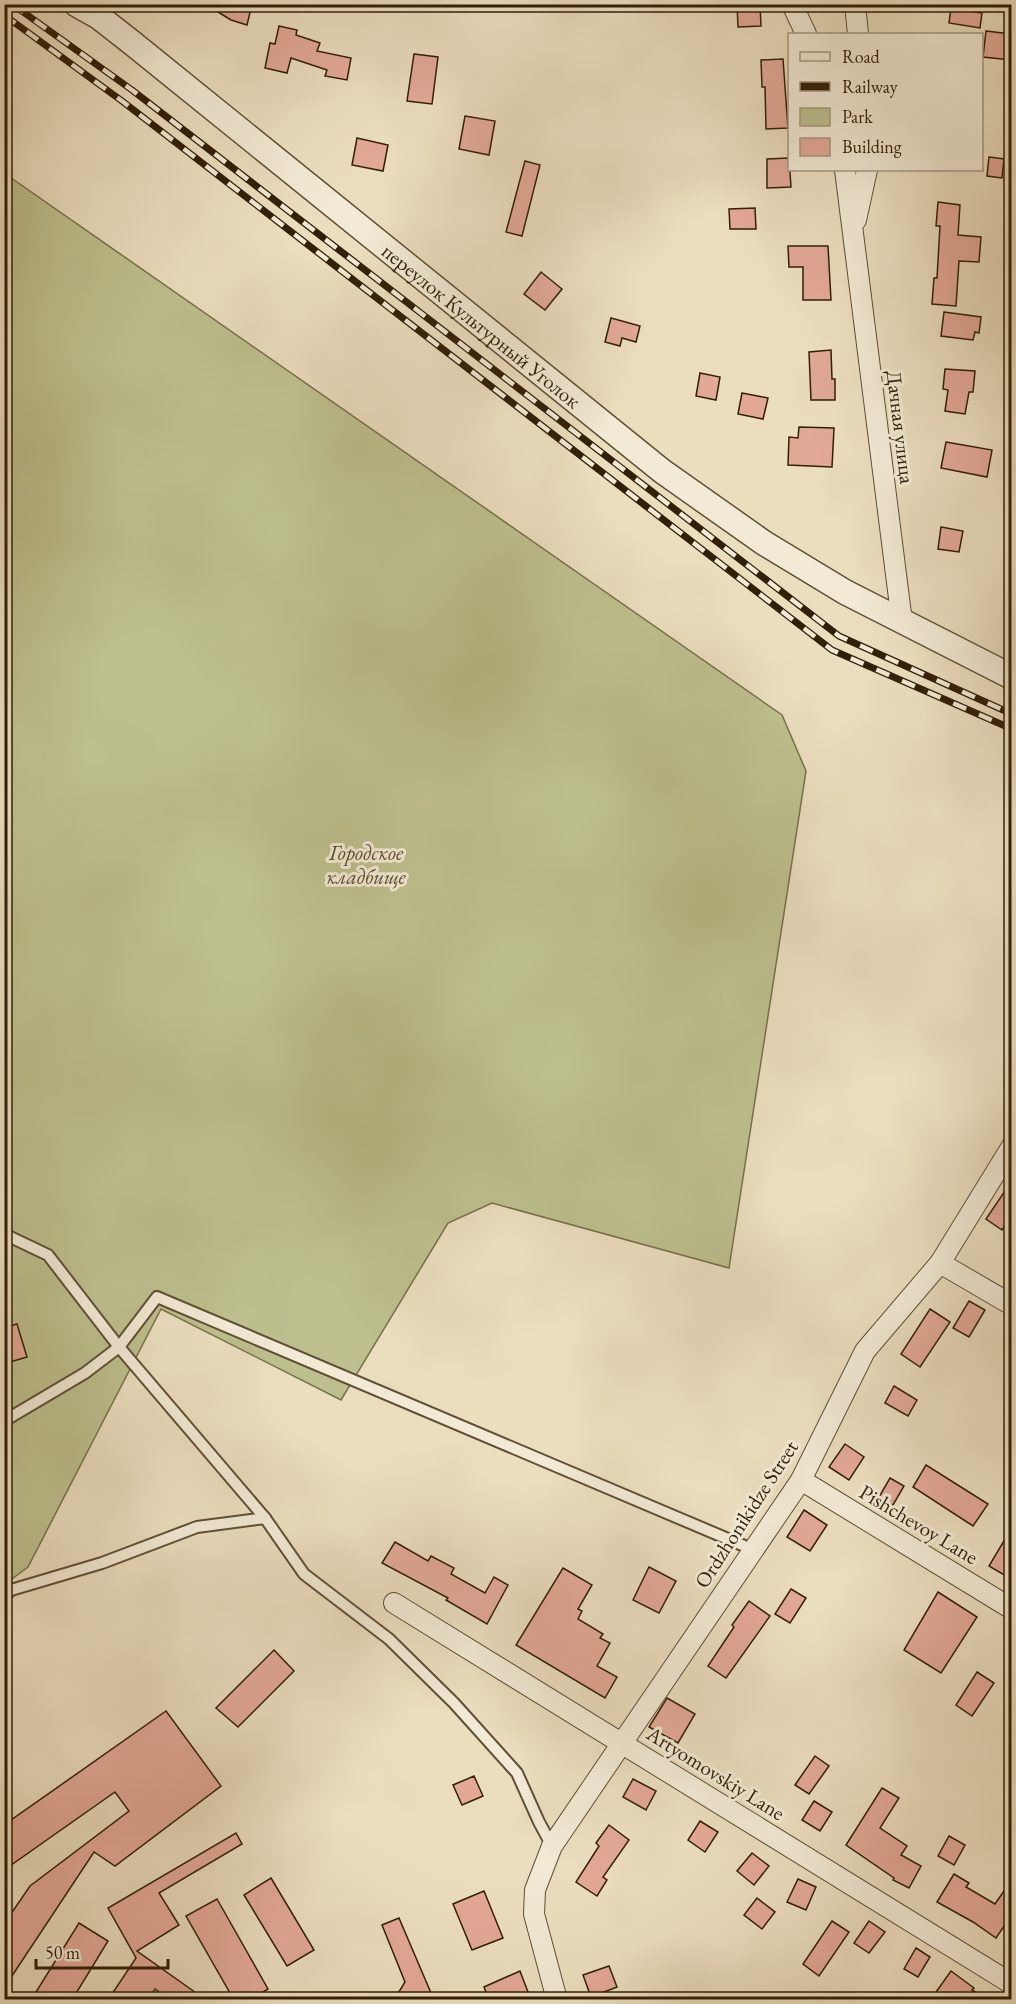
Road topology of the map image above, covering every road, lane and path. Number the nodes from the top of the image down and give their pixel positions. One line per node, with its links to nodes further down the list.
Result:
1 (76, 4): 9 (street, переулок Культурный Уголок)
2 (792, 4): 4 (street)
3 (855, 4): 5 (street)
4 (806, 33)
5 (858, 33)
6 (845, 171): 8 (street, Дачная улица)
7 (867, 171): 8 (street, Дачная улица)
8 (852, 238): 9 (street, Дачная улица)
9 (902, 622): 10 (street, переулок Культурный Уголок)
10 (1011, 676)
11 (1011, 1146): 13 (street, Ordzhonikidze Street)
12 (4, 1234): 15 (lane)
13 (940, 1263): 14 (street); 17 (street, Ordzhonikidze Street)
14 (1011, 1305)
15 (119, 1347): 16 (lane); 18 (lane); 19 (lane)
16 (4, 1421)
17 (801, 1480): 19 (street, Ordzhonikidze Street); 22 (street, Pishchevoy Lane)
18 (265, 1518): 20 (lane); 24 (lane)
19 (754, 1550): 23 (street, Ordzhonikidze Street)
20 (4, 1597)
21 (394, 1603): 23 (street, Artyomovskiy Lane)
22 (1011, 1609)
23 (622, 1743): 24 (street, Ordzhonikidze Street); 25 (street, Artyomovskiy Lane)
24 (552, 1846): 26 (street, Ordzhonikidze Street)
25 (1011, 1984)
26 (557, 2000)

